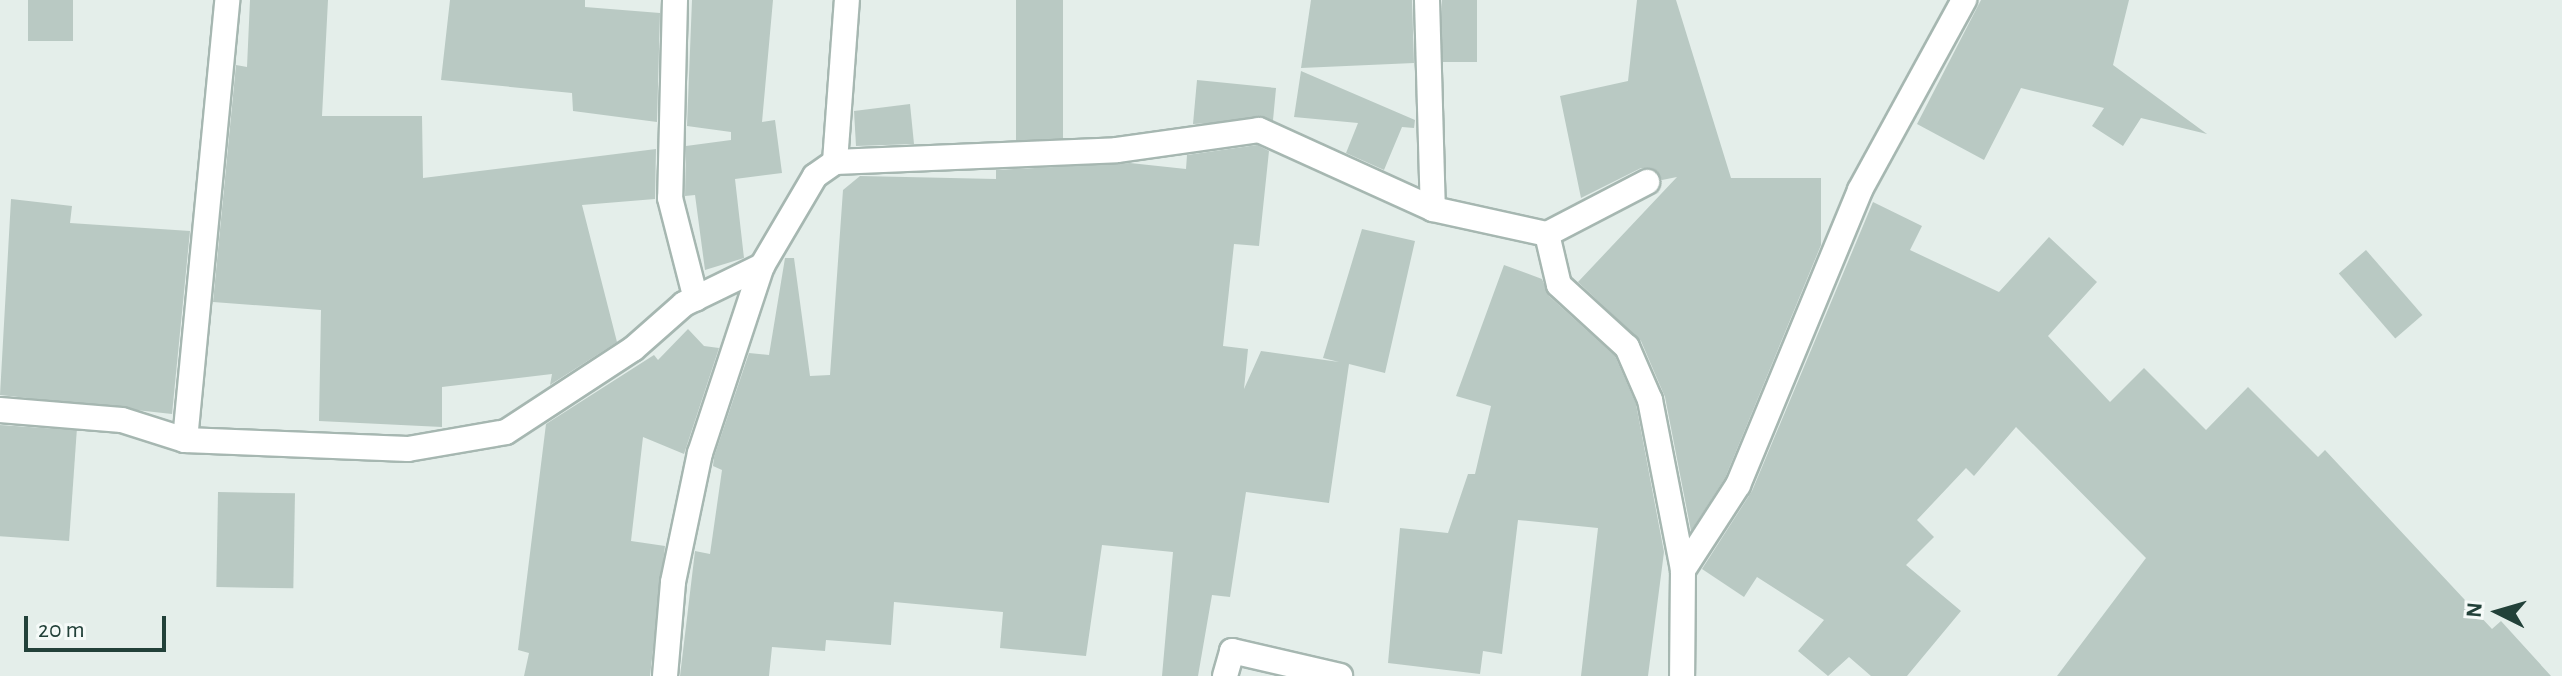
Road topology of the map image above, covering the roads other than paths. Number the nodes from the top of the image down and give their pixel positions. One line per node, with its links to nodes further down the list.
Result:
1 (227, 0): 13 (street)
2 (675, 0): 11 (street)
3 (847, 0): 6 (street)
4 (1427, 0): 8 (street)
5 (1964, 0): 14 (street)
6 (835, 162): 8 (street); 10 (street)
7 (1647, 182): 9 (street)
8 (1433, 209): 9 (street)
9 (1547, 234): 14 (street)
10 (762, 266): 11 (street); 15 (street)
11 (696, 299): 13 (street)
12 (0, 410): 13 (street)
13 (185, 440)
14 (1683, 570): 18 (street)
15 (665, 676)
16 (1225, 676): 17 (street)
17 (1340, 676)
18 (1682, 676)

